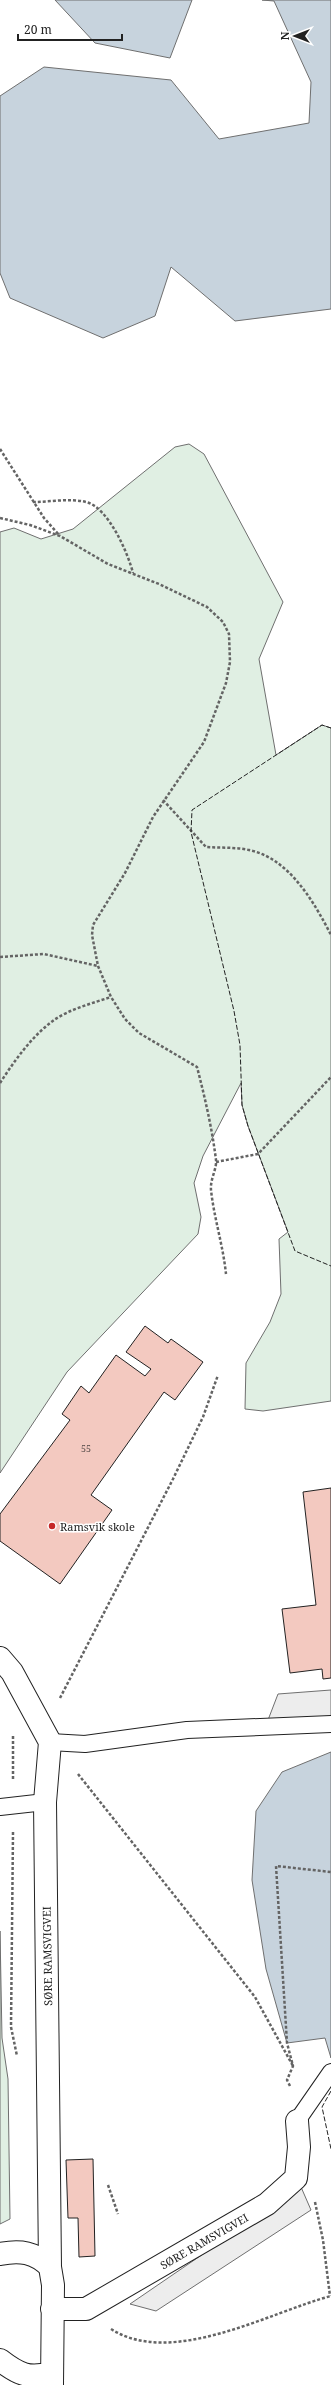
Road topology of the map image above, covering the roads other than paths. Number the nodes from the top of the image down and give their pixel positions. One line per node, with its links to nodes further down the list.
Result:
1 (0, 1658): 3 (street)
2 (331, 1724): 3 (lane)
3 (50, 1742): 4 (street, SØRE RAMSVIGVEI)
4 (45, 1802): 5 (lane); 9 (street, SØRE RAMSVIGVEI)
5 (0, 1807)
6 (331, 2072): 7 (lane)
7 (297, 2121): 10 (street, SØRE RAMSVIGVEI)
8 (0, 2254): 9 (street)
9 (50, 2267): 10 (street, SØRE RAMSVIGVEI)
10 (52, 2309): 12 (street, SØRE RAMSVIGVEI)
11 (0, 2360): 13 (street, SØRE RAMSVIGVEI)
12 (52, 2378): 13 (street, SØRE RAMSVIGVEI)
13 (19, 2379)

